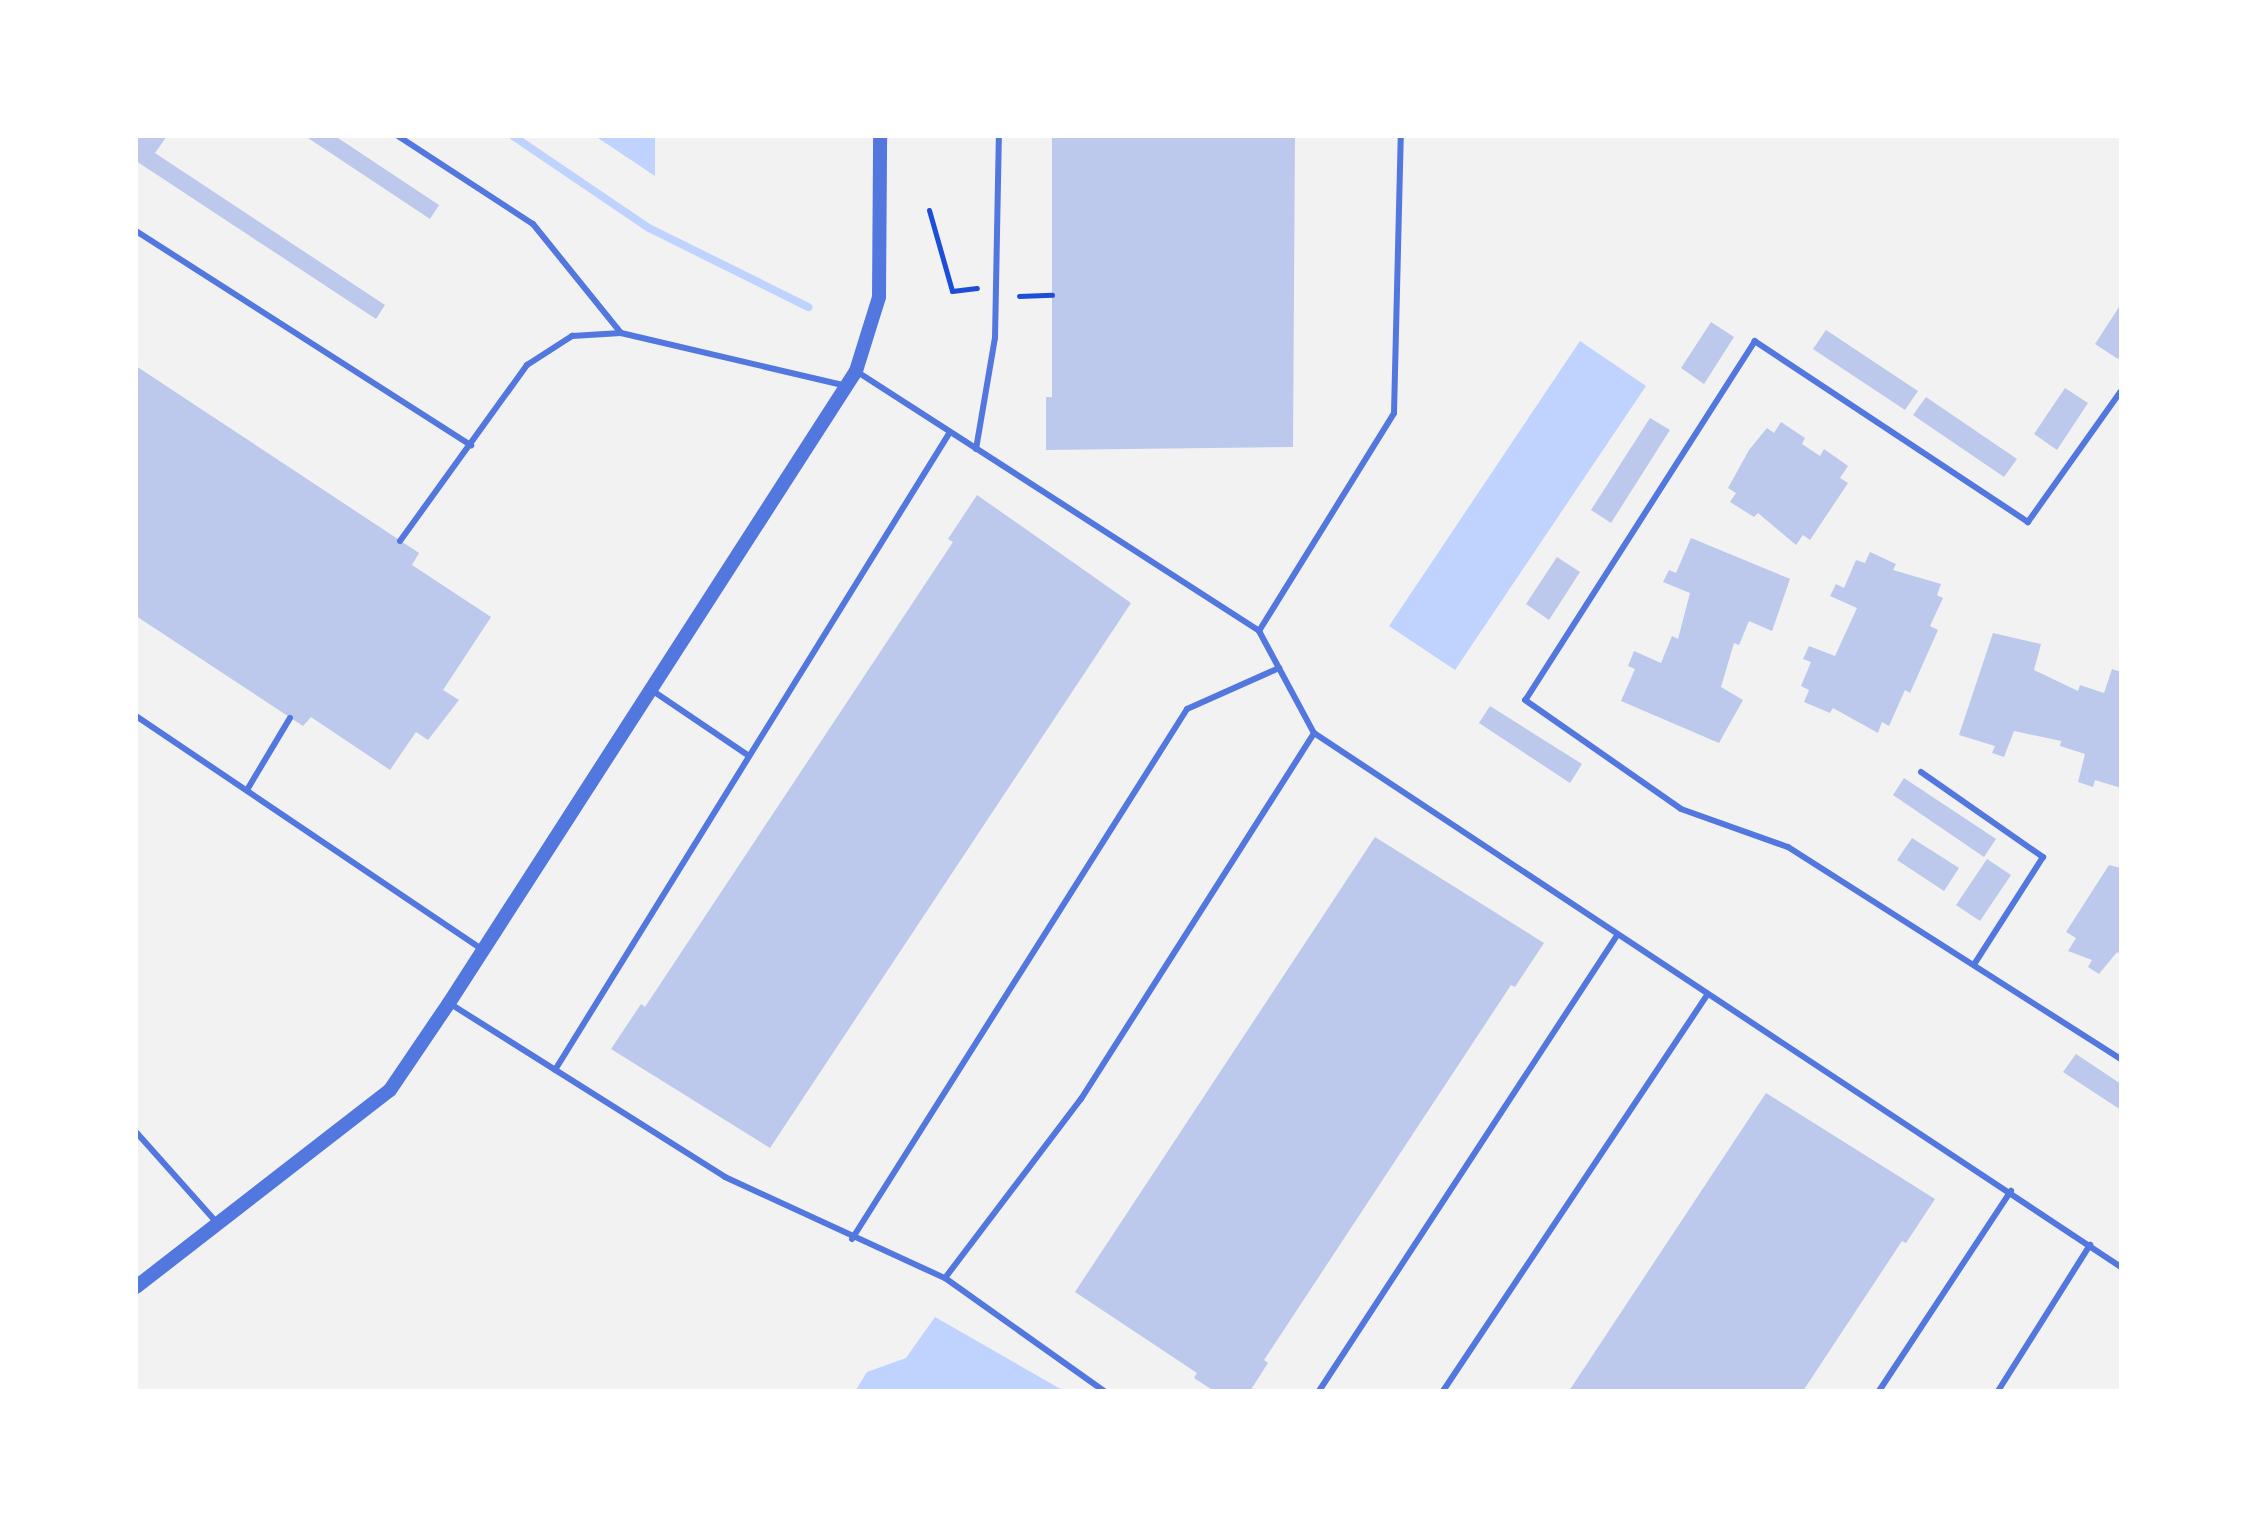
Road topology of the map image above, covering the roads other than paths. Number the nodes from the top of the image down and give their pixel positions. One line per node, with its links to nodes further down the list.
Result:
1 (398, 136): 6 (lane)
2 (880, 136): 7 (street)
3 (999, 136): 12 (lane)
4 (1401, 136): 14 (lane)
5 (136, 231): 11 (lane)
6 (621, 333): 8 (lane); 11 (lane)
7 (856, 371): 8 (street); 10 (lane)
8 (847, 386): 16 (street)
9 (2121, 391): 25 (lane)
10 (950, 432): 12 (lane); 20 (lane)
11 (471, 445): 13 (lane)
12 (976, 449): 14 (lane)
13 (400, 541)
14 (1259, 631): 15 (lane)
15 (1279, 668): 19 (lane); 33 (lane)
16 (651, 690): 20 (lane); 24 (street)
17 (136, 716): 22 (lane)
18 (290, 718): 22 (lane)
19 (1314, 733): 23 (lane); 36 (lane)
20 (749, 756): 29 (lane)
21 (1921, 772): 25 (lane)
22 (247, 790): 24 (lane)
23 (1616, 937): 26 (lane); 39 (lane)
24 (483, 950): 27 (street)
25 (1975, 963): 28 (lane)
26 (1706, 997): 31 (lane); 40 (lane)
27 (449, 1003): 29 (lane); 32 (street)
28 (2121, 1059)
29 (555, 1070): 33 (lane)
30 (136, 1132): 32 (lane)
31 (2011, 1191): 34 (lane); 41 (lane)
32 (218, 1224): 37 (street)
33 (852, 1239): 36 (lane)
34 (2090, 1245): 35 (lane); 42 (lane)
35 (2121, 1267)
36 (945, 1278): 38 (lane)
37 (136, 1287)
38 (1104, 1391)
39 (1319, 1391)
40 (1443, 1391)
41 (1879, 1391)
42 (1998, 1391)

